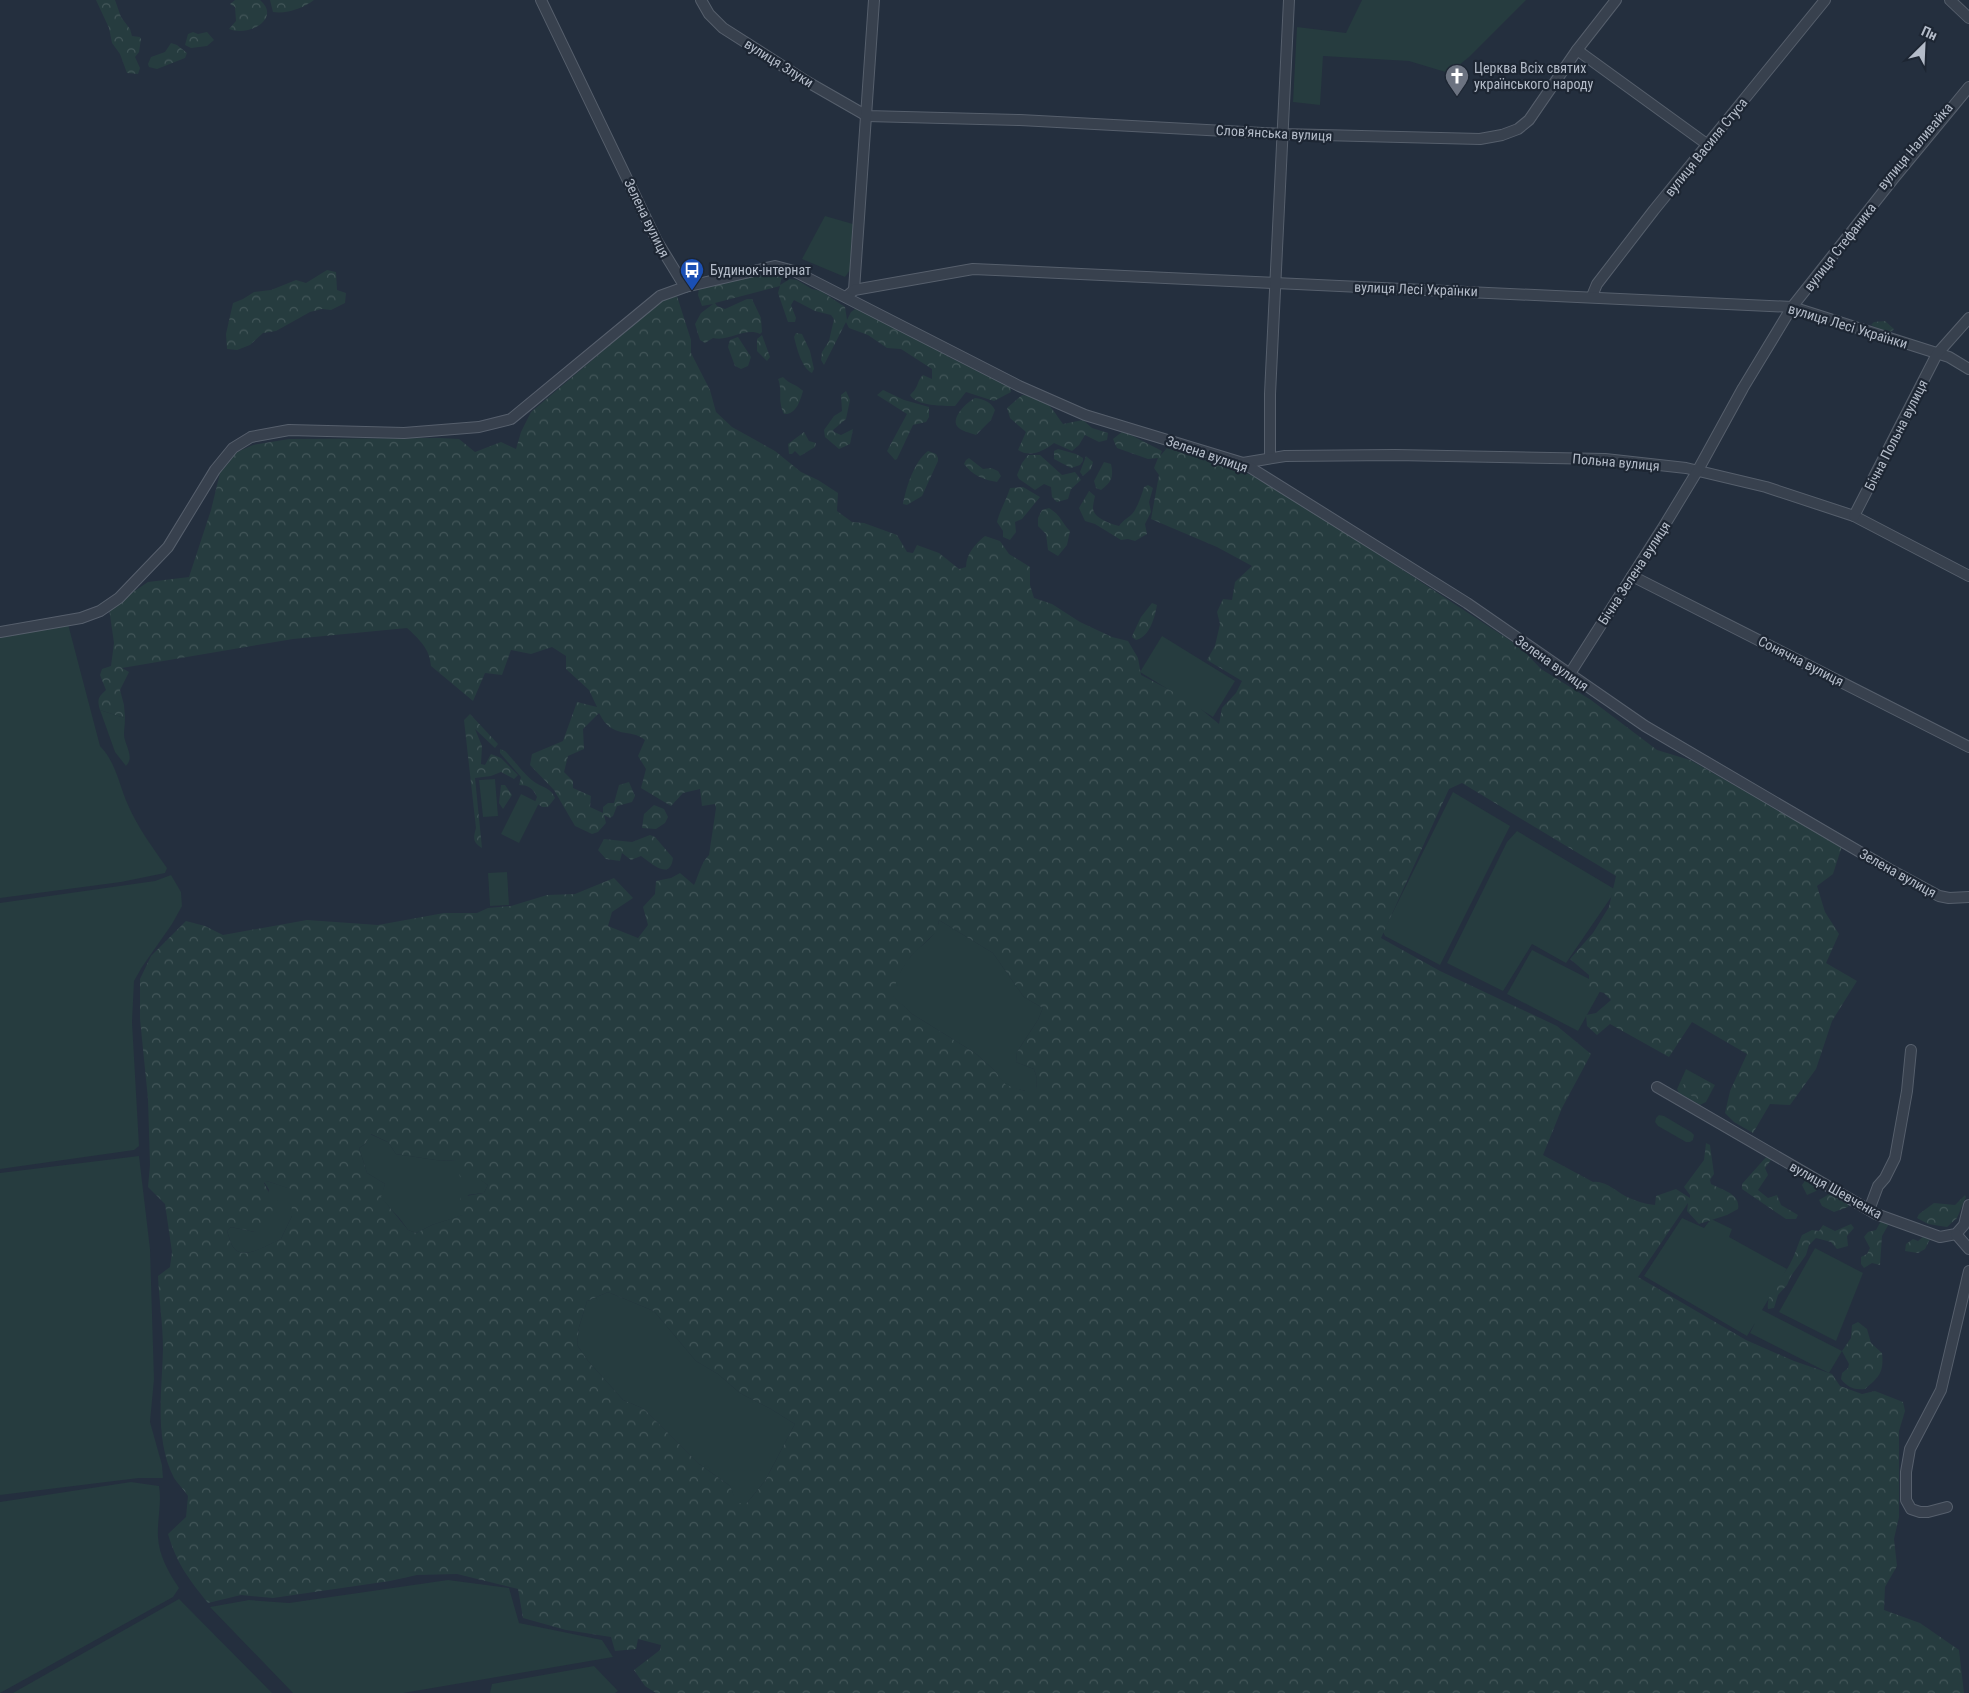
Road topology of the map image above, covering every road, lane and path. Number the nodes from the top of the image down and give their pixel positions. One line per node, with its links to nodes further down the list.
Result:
1 (541, 0): 16 (street, Зелена вулиця)
2 (701, 0): 12 (street, вулиця Злуки)
3 (874, 0): 12 (street)
4 (1289, 0): 13 (street)
5 (1616, 0): 9 (street, Словʼянська вулиця)
6 (1825, 0): 14 (street, вулиця Василя Стуса)
7 (1950, 0): 8 (street)
8 (1969, 18)
9 (1577, 50): 13 (street, Словʼянська вулиця); 14 (street)
10 (1969, 82): 19 (street, вулиця Наливайка)
11 (1969, 88): 19 (street, вулиця Стефаника)
12 (867, 116): 13 (street, Словʼянська вулиця); 17 (street)
13 (1282, 134): 15 (street)
14 (1708, 145): 18 (street, вулиця Василя Стуса)
15 (1276, 284): 17 (street, вулиця Лесі Українки); 18 (street, вулиця Лесі Українки); 23 (street)
16 (685, 287): 17 (street, Зелена вулиця); 29 (street)
17 (850, 294): 24 (street, Зелена вулиця)
18 (1592, 296): 19 (street, вулиця Лесі Українки)
19 (1792, 307): 21 (street, вулиця Лесі Українки); 25 (street, вулиця Стефаника)
20 (1969, 318): 21 (street, Бічна Польна вулиця)
21 (1937, 354): 22 (street, вулиця Лесі Українки); 26 (street, Бічна Польна вулиця)
22 (1969, 370)
23 (1270, 457): 24 (street, Польна вулиця); 25 (street, Польна вулиця)
24 (1242, 463): 30 (street, Зелена вулиця)
25 (1698, 470): 26 (street, Польна вулиця); 27 (street, Бічна Зелена вулиця)
26 (1854, 516): 28 (street, Польна вулиця)
27 (1632, 576): 30 (street, Бічна Зелена вулиця); 31 (street, Сонячна вулиця)
28 (1969, 576)
29 (0, 632)
30 (1569, 675): 32 (street, Зелена вулиця)
31 (1969, 747)
32 (1969, 897)
33 (1910, 1050): 36 (street)
34 (1657, 1087): 36 (street, вулиця Шевченка)
35 (1969, 1205): 37 (street)
36 (1869, 1210): 37 (street, вулиця Шевченка)
37 (1956, 1234): 38 (street)
38 (1969, 1249)
39 (1969, 1271): 40 (street)
40 (1947, 1507)

